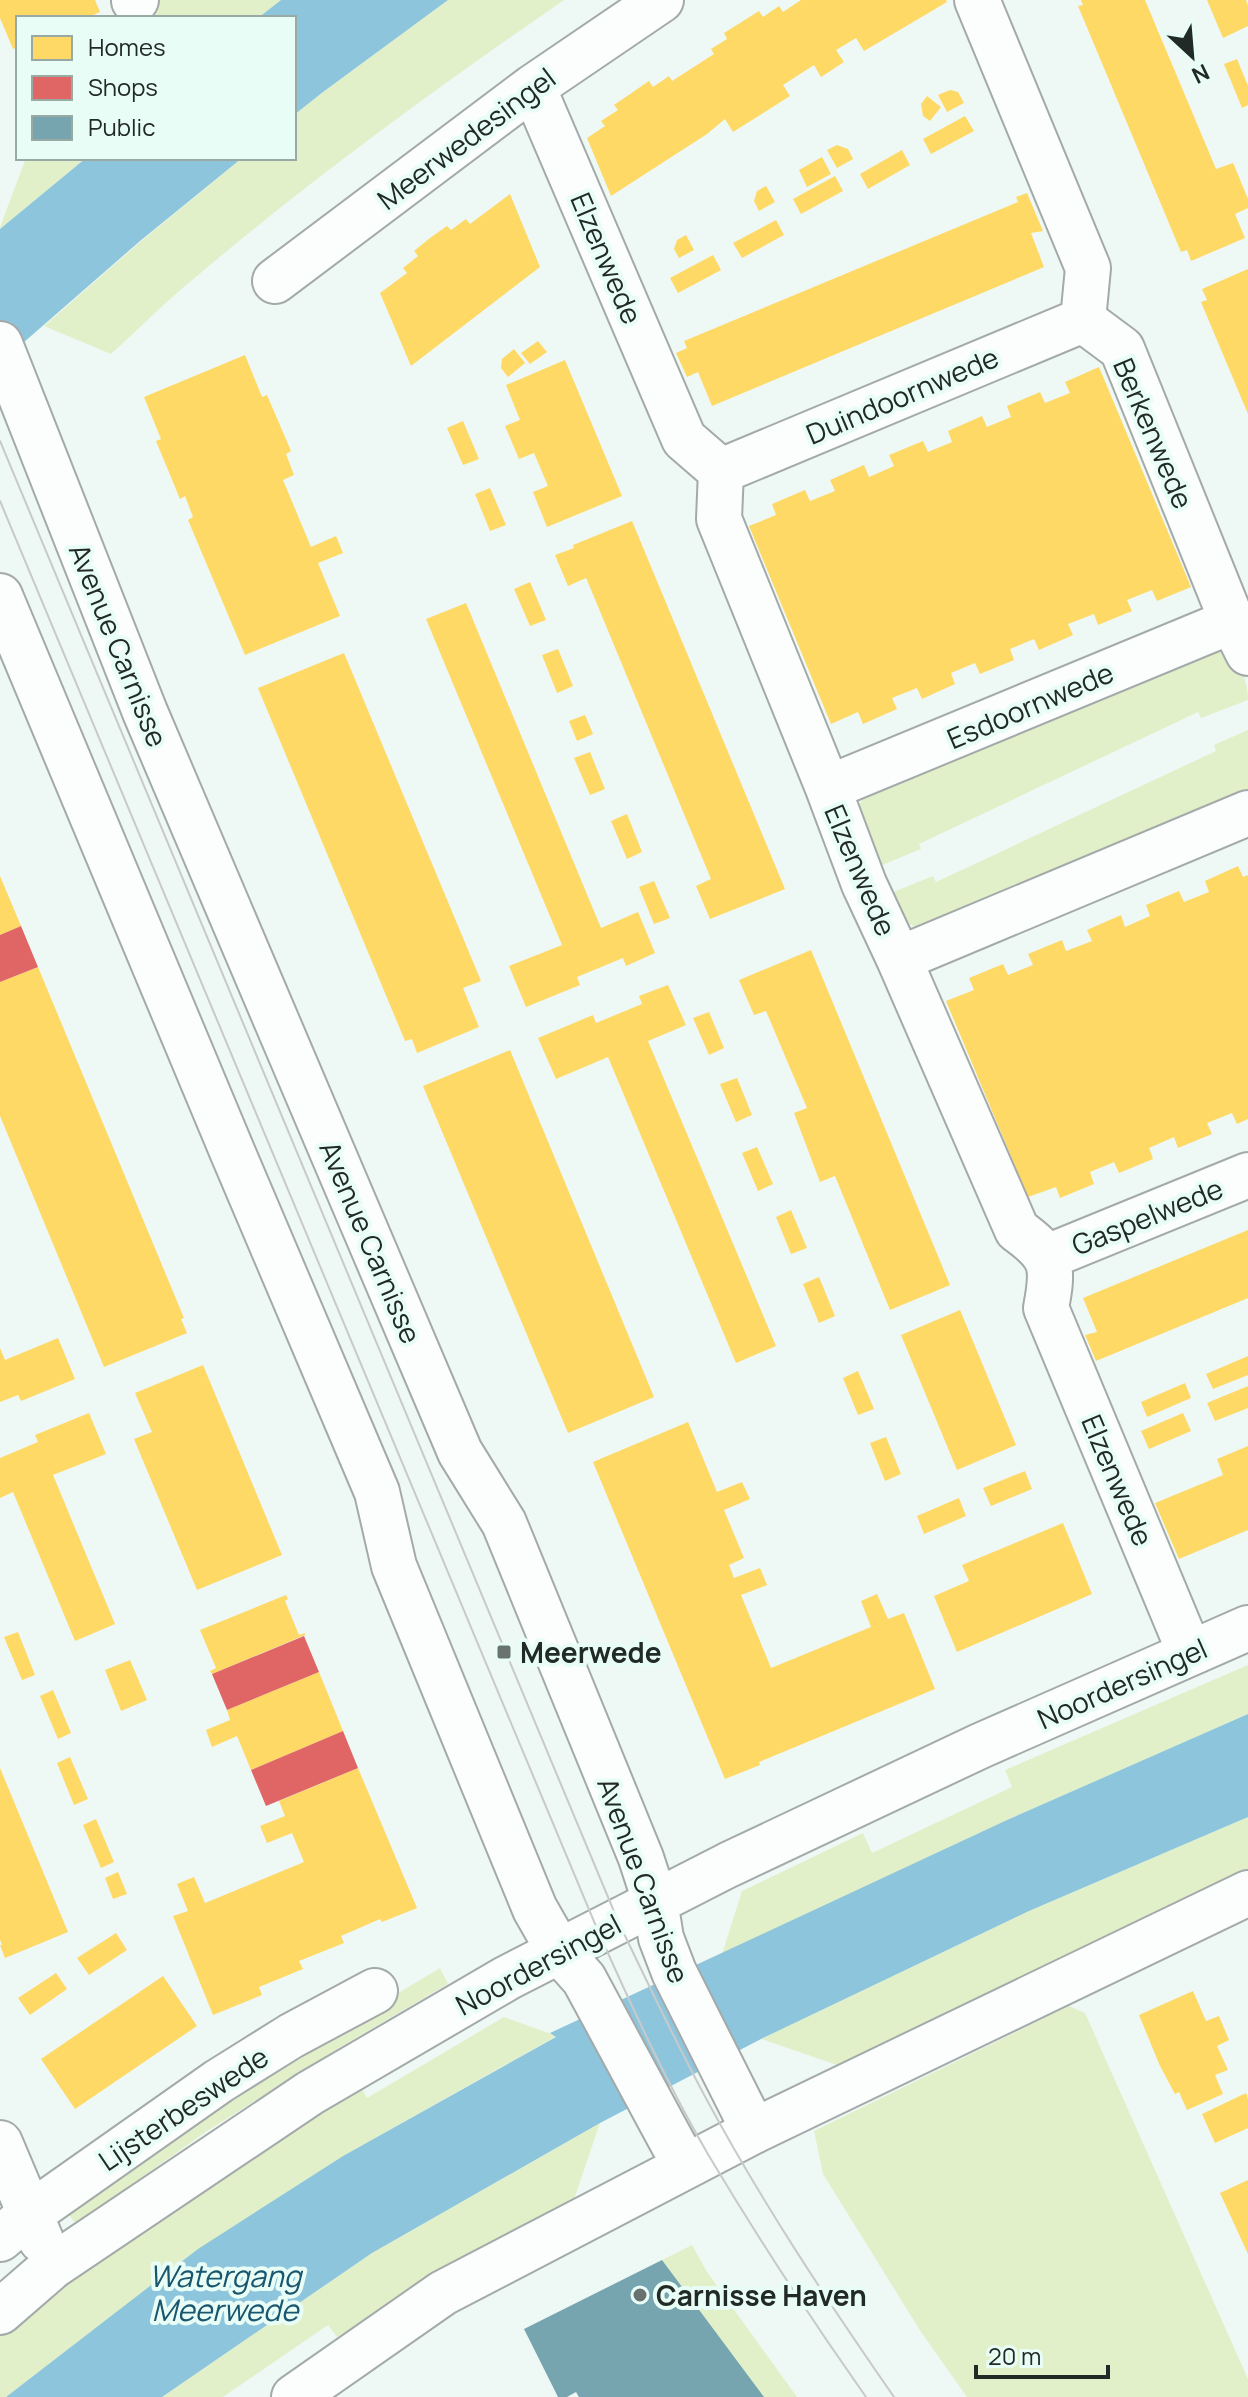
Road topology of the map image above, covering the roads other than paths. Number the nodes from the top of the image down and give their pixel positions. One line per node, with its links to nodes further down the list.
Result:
1 (661, 0): 3 (street, Meerwedesingel)
2 (977, 0): 5 (street)
3 (533, 87): 4 (street, Meerwedesingel); 7 (street, Elzenwede)
4 (275, 281)
5 (1083, 320): 7 (street, Duindoornwede); 9 (street, Berkenwede)
6 (4, 353): 18 (street, Avenue Carnisse)
7 (721, 471): 10 (street, Elzenwede)
8 (0, 596): 19 (street)
9 (1240, 637): 10 (street, Esdoornwede)
10 (828, 788): 12 (street, Elzenwede)
11 (1248, 813): 12 (street)
12 (899, 959): 14 (street, Elzenwede)
13 (1248, 1175): 14 (street, Gaspelwede)
14 (1047, 1257): 16 (street, Elzenwede)
15 (1248, 1628): 16 (street, Noordersingel)
16 (1190, 1653): 18 (street, Noordersingel)
17 (1248, 1893): 21 (street)
18 (655, 1901): 19 (street, Noordersingel); 21 (street, Avenue Carnisse)
19 (559, 1951): 23 (street); 25 (street, Noordersingel)
20 (375, 1991): 24 (street, Lijsterbeswede)
21 (754, 2131): 23 (street)
22 (0, 2143): 24 (street)
23 (685, 2166): 27 (street)
24 (15, 2226): 25 (street)
25 (53, 2266): 26 (street, Noordersingel)
26 (0, 2312)
27 (294, 2397)

